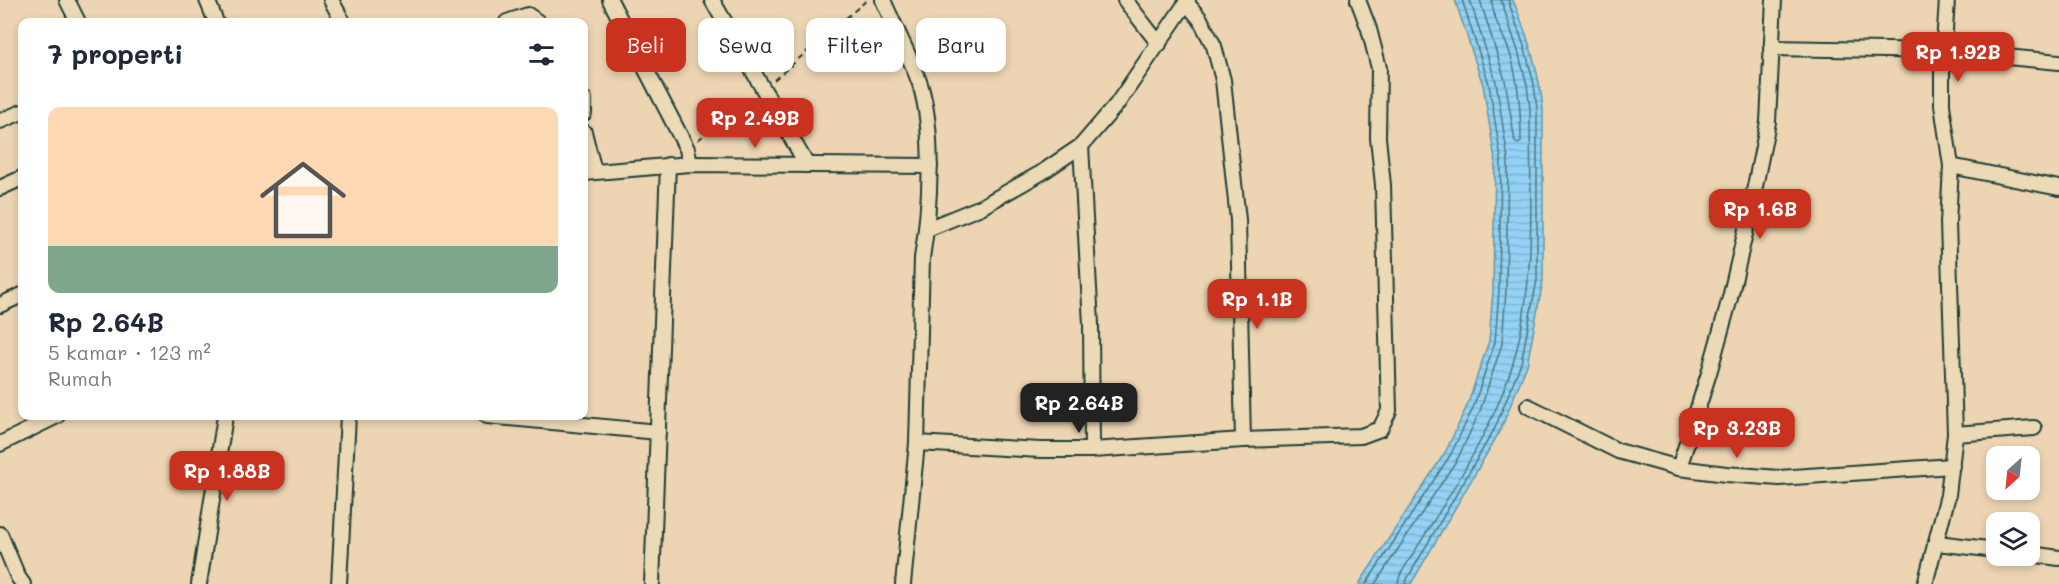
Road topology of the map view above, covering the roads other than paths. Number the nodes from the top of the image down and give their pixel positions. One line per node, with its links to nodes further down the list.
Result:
1 (67, 0): 12 (street)
2 (207, 0): 13 (street)
3 (331, 0): 14 (street)
4 (610, 0): 22 (street)
5 (712, 0): 24 (street)
6 (883, 0): 25 (street)
7 (1125, 0): 15 (street)
8 (1358, 0): 42 (street)
9 (1774, 0): 16 (street)
10 (1947, 0): 17 (street)
11 (1187, 1): 15 (street); 42 (street)
12 (76, 18)
13 (214, 18)
14 (341, 18)
15 (1159, 44): 21 (street)
16 (1771, 48): 17 (street); 47 (street)
17 (1943, 51): 18 (street); 26 (street)
18 (2059, 62)
19 (18, 114): 20 (street)
20 (0, 121)
21 (1081, 146): 31 (street); 45 (street)
22 (690, 164): 23 (street); 24 (street)
23 (668, 165): 27 (street); 40 (street)
24 (807, 165): 25 (street)
25 (930, 166): 31 (street)
26 (1951, 166): 30 (street); 41 (street)
27 (589, 172)
28 (18, 180): 29 (street)
29 (0, 188)
30 (2059, 188)
31 (927, 229): 43 (street)
32 (18, 297): 33 (street)
33 (0, 305)
34 (1528, 406): 47 (street)
35 (49, 420): 44 (street)
36 (224, 420): 54 (street)
37 (348, 420): 55 (street)
38 (530, 420): 40 (street)
39 (2034, 428): 41 (street)
40 (658, 432): 56 (street)
41 (1955, 434): 46 (street)
42 (1243, 440): 45 (street)
43 (916, 443): 45 (street); 57 (street)
44 (0, 444)
45 (1092, 450)
46 (1952, 466): 47 (street); 49 (street)
47 (1679, 468)
48 (0, 534): 53 (street)
49 (1937, 543): 50 (street); 58 (street)
50 (1986, 549)
51 (2040, 555): 52 (street)
52 (2059, 558)
53 (23, 584)
54 (199, 584)
55 (339, 584)
56 (652, 584)
57 (903, 584)
58 (1925, 584)

